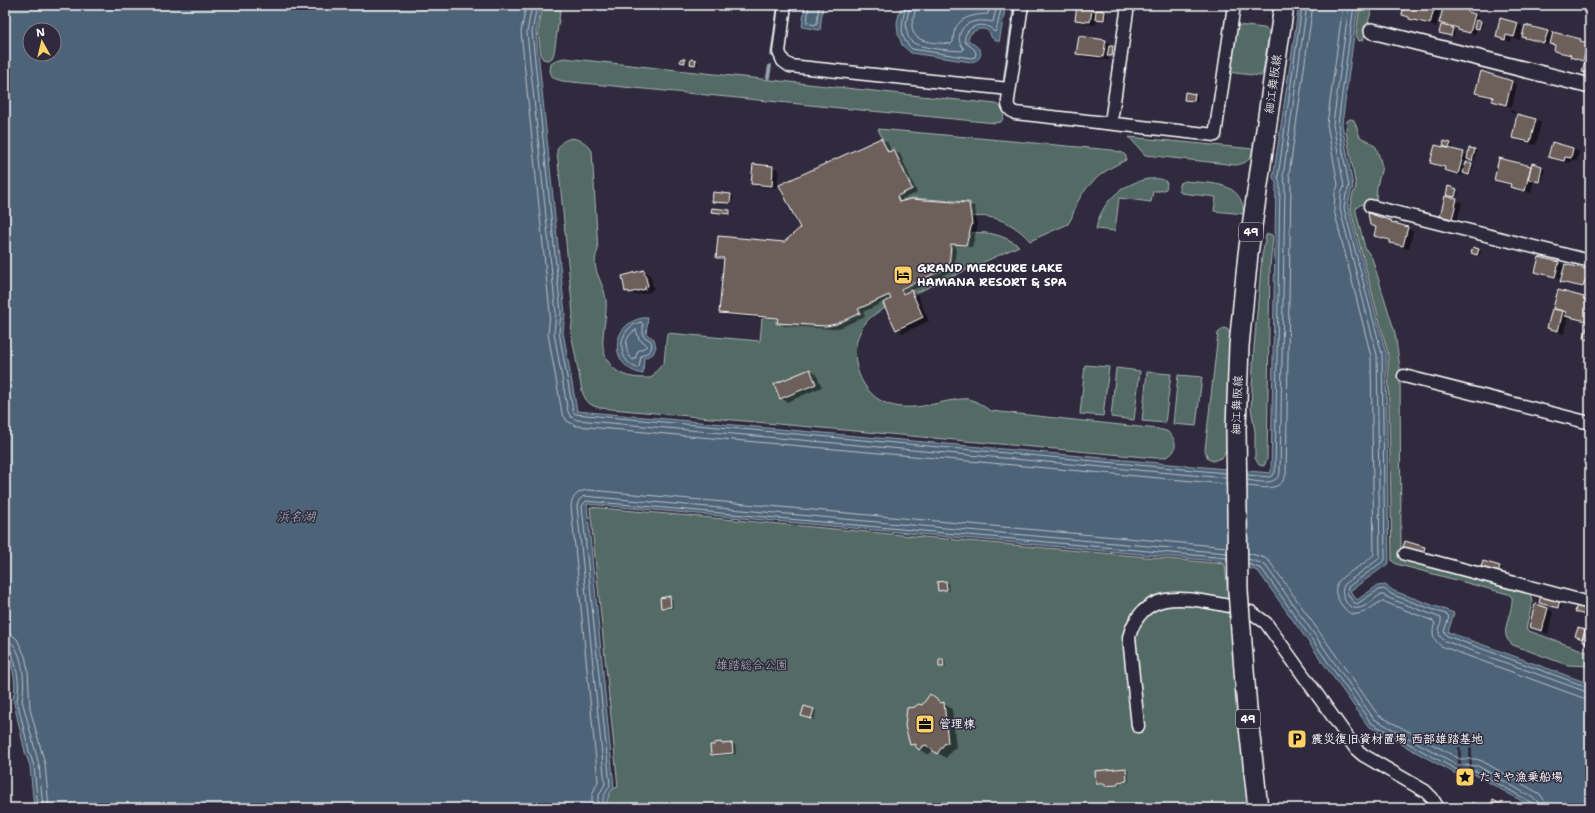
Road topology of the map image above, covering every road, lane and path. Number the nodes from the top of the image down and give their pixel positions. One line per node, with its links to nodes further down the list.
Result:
1 (785, 5): 8 (street)
2 (1022, 5): 8 (street)
3 (1128, 5): 9 (street)
4 (1234, 5): 9 (street)
5 (1284, 5): 15 (main road, 細江舞阪線 / 49)
6 (1372, 31): 7 (street)
7 (1590, 86)
8 (1009, 89): 9 (street)
9 (1111, 122)
10 (1370, 206): 11 (street)
11 (1590, 261)
12 (1404, 376): 13 (street)
13 (1590, 423)
14 (1405, 554): 16 (street)
15 (1235, 590): 18 (street); 19 (main road, 細江舞阪線 / 49, bridge)
16 (1590, 602)
17 (1251, 612): 20 (street)
18 (1138, 726)
19 (1258, 808)
20 (1438, 808)

